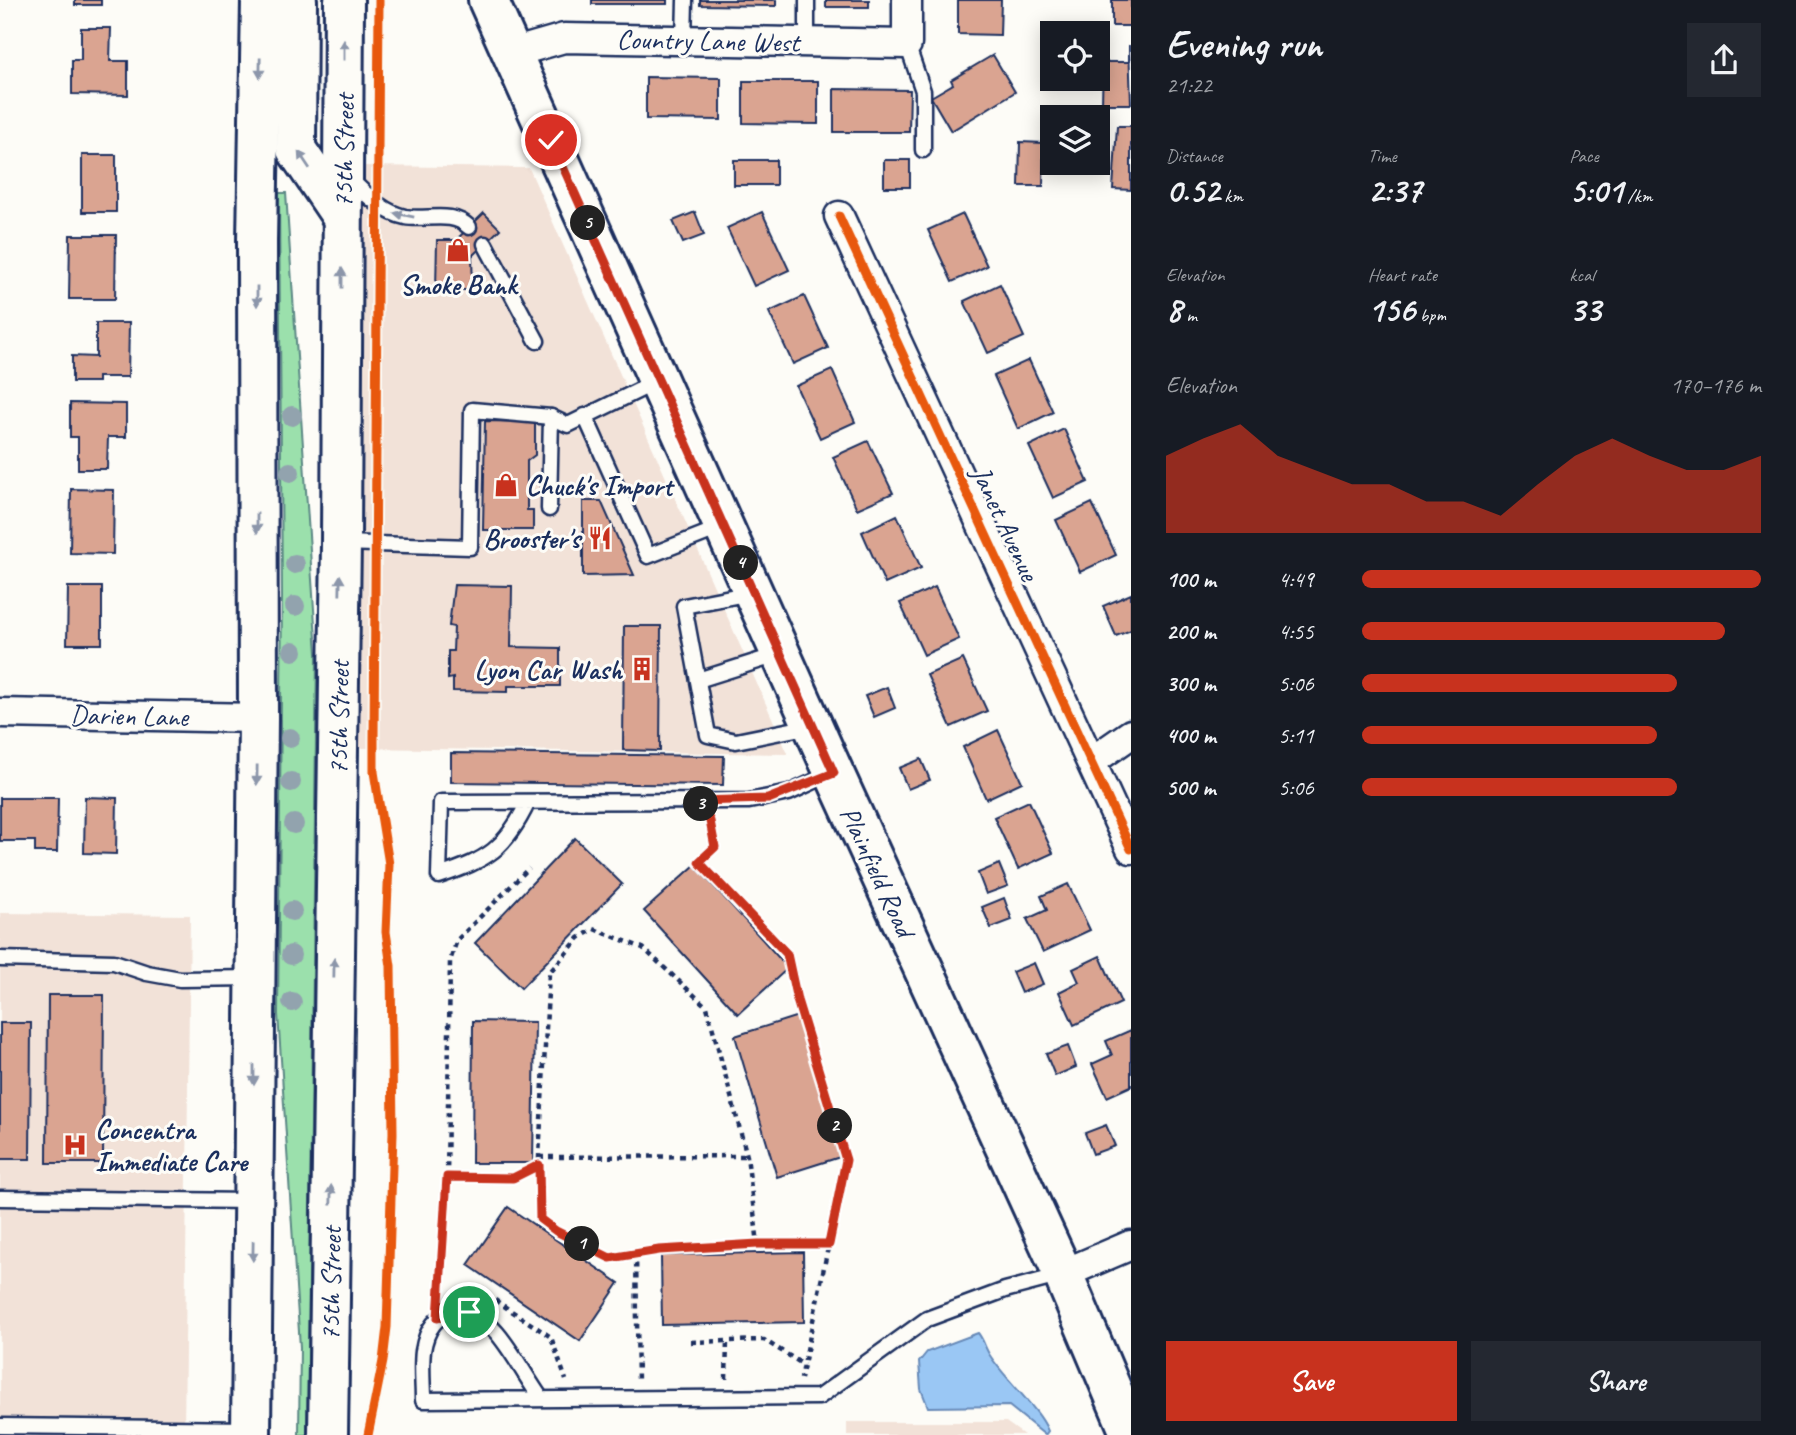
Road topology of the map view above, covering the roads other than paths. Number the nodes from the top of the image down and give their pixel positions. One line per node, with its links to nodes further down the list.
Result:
1 (261, 0): 29 (main road, one-way to 29)
2 (297, 0): 14 (main road, one-way to 2)
3 (344, 0): 13 (main road, 75th Street, one-way to 3)
4 (488, 0): 11 (main road, Plainfield Road)
5 (685, 0): 8 (lane)
6 (807, 0): 9 (lane)
7 (907, 0): 10 (street)
8 (684, 40): 9 (street, Country Lane West); 11 (street, Country Lane West)
9 (807, 42): 10 (street, Country Lane West)
10 (907, 44): 12 (lane)
11 (512, 53): 19 (main road, Plainfield Road)
12 (923, 150)
13 (343, 173): 14 (main road, 75th Street); 16 (lane, one-way to 13)
14 (342, 216): 24 (main road, 75th Street, one-way to 14)
15 (839, 216): 32 (street, Janet Avenue)
16 (469, 227)
17 (485, 244): 18 (lane)
18 (537, 341)
19 (659, 381): 20 (lane); 23 (main road, Plainfield Road)
20 (585, 416): 21 (lane); 23 (lane)
21 (551, 417): 22 (lane); 24 (lane)
22 (549, 509)
23 (725, 526): 25 (main road, Plainfield Road)
24 (341, 543): 46 (main road, 75th Street, one-way to 24)
25 (754, 592): 26 (main road, Plainfield Road); 27 (lane)
26 (781, 653): 27 (lane); 30 (main road, Plainfield Road)
27 (698, 680): 30 (lane)
28 (0, 713): 29 (street, Darien Lane)
29 (258, 718): 37 (main road, one-way to 37)
30 (813, 726): 33 (main road, Plainfield Road)
31 (1131, 734): 32 (street)
32 (1092, 761): 35 (street, Janet Avenue)
33 (834, 773): 34 (lane); 41 (main road, Plainfield Road)
34 (528, 802): 34 (lane)
35 (1131, 849)
36 (0, 959): 37 (lane)
37 (255, 978): 39 (main road, one-way to 39)
38 (0, 1198): 39 (lane)
39 (253, 1200): 45 (main road, one-way to 45)
40 (1131, 1245): 41 (street)
41 (1063, 1275): 42 (lane); 47 (main road, Plainfield Road)
42 (540, 1397): 42 (lane)
43 (0, 1426): 44 (lane)
44 (136, 1432): 45 (lane)
45 (251, 1432)
46 (328, 1435)
47 (1130, 1435)

